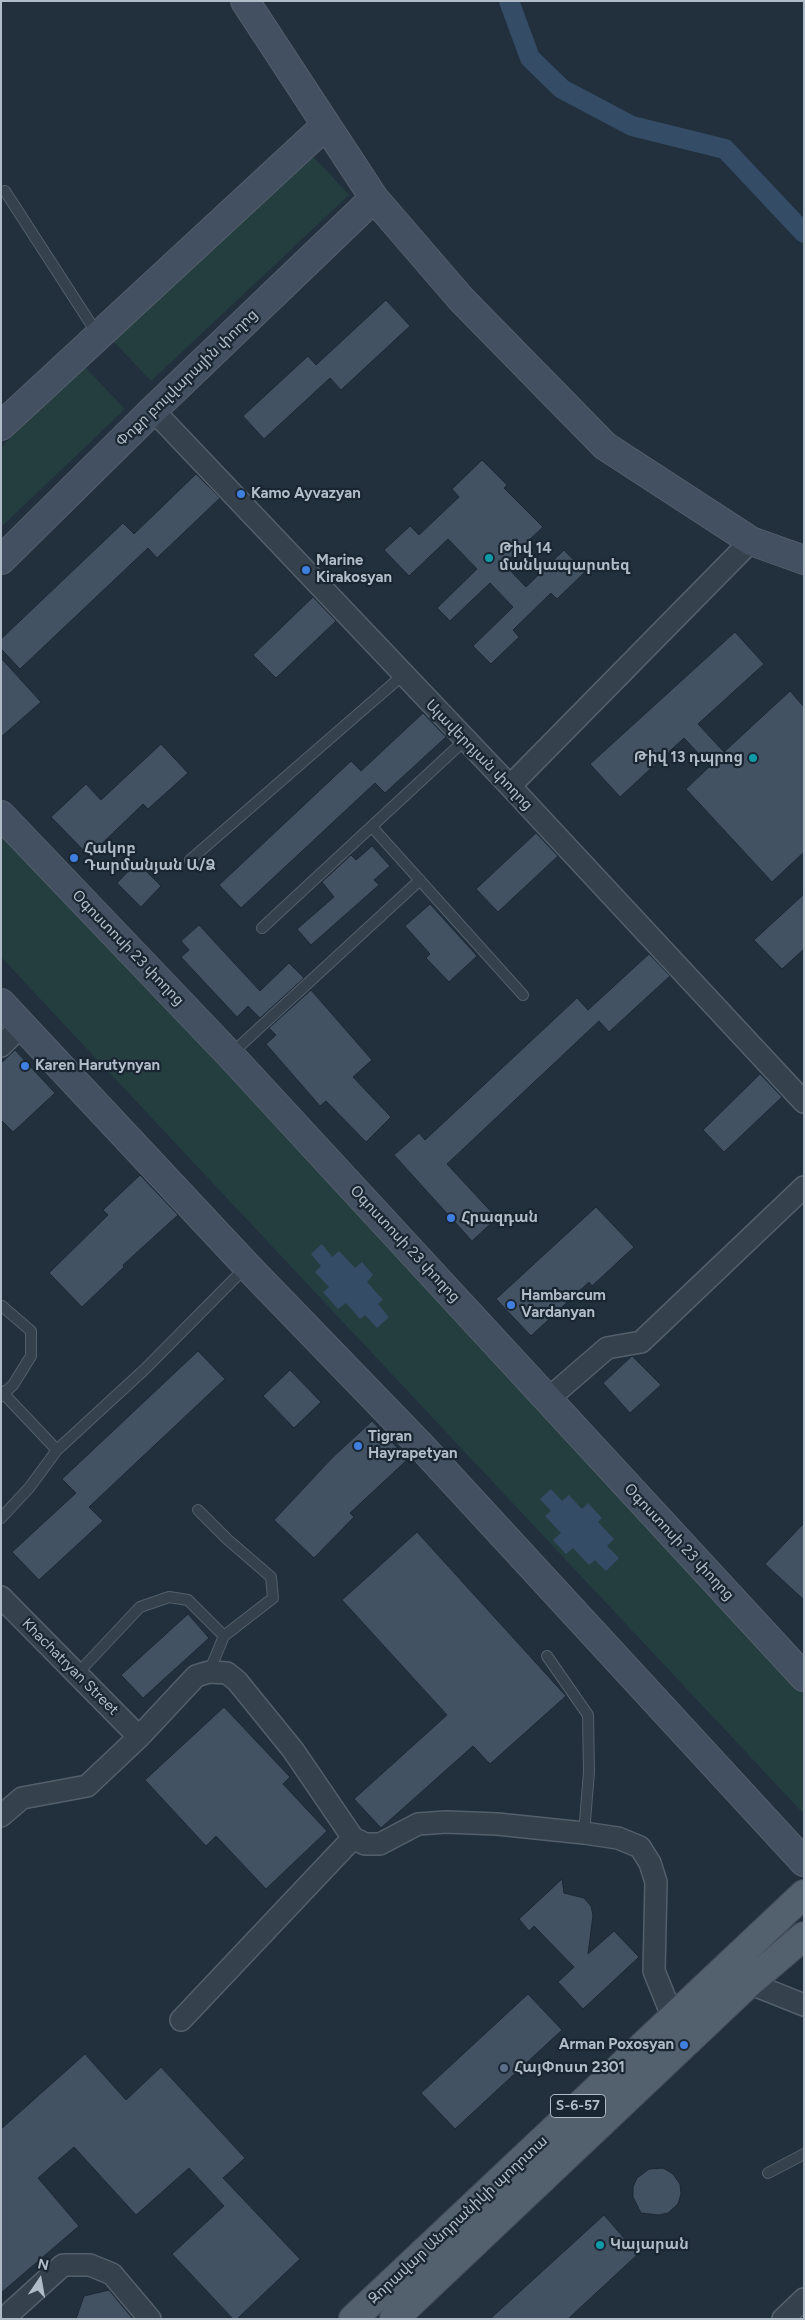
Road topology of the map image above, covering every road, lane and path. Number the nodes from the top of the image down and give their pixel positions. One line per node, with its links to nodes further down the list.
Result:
1 (245, 1): 2 (street)
2 (325, 126): 4 (street); 5 (street)
3 (5, 191): 5 (lane)
4 (374, 198): 6 (street, Փոքր բուլվարային փողոց); 8 (street)
5 (99, 336): 7 (street)
6 (153, 410): 9 (street, Փոքր բուլվարային փողոց); 11 (street, Ալավերդյան փողոց)
7 (1, 426)
8 (751, 541): 10 (street); 13 (street)
9 (1, 560)
10 (804, 560)
11 (403, 675): 12 (street, Ալավերդյան փողոց); 16 (lane)
12 (466, 739): 13 (street, Ալավերդյան փողոց); 15 (lane)
13 (510, 786): 24 (street, Ալավերդյան փողոց)
14 (1, 815): 23 (street, Օգոստոսի 23 փողոց)
15 (372, 827): 17 (lane); 18 (lane)
16 (190, 860)
17 (420, 880): 19 (lane); 23 (lane)
18 (262, 928)
19 (523, 995)
20 (1, 1002): 21 (street)
21 (22, 1025): 22 (street); 26 (street)
22 (1, 1046)
23 (230, 1055): 29 (street, Օգոստոսի 23 փողոց)
24 (804, 1102)
25 (804, 1187): 29 (street)
26 (247, 1266): 30 (lane); 43 (street)
27 (2, 1306): 28 (lane)
28 (2, 1393): 30 (lane)
29 (548, 1399): 38 (street, Օգոստոսի 23 փողոց)
30 (57, 1450): 32 (lane)
31 (198, 1510): 34 (lane)
32 (1, 1518)
33 (1, 1597): 37 (street, Khachatryan Street)
34 (224, 1636): 36 (lane); 37 (lane)
35 (547, 1656): 41 (lane)
36 (209, 1672): 39 (street); 42 (street)
37 (77, 1674): 39 (street, Khachatryan Street)
38 (804, 1677)
39 (139, 1737): 40 (street)
40 (1, 1816)
41 (584, 1833): 42 (street); 48 (street)
42 (353, 1838): 49 (street)
43 (804, 1862)
44 (804, 1894): 48 (main road, Զորավար Անդրանիկի պողոտա / Տ-6-57)
45 (804, 1936): 46 (main road, Զորավար Անդրանիկի պողոտա / Տ-6-57)
46 (749, 1983): 47 (street); 56 (main road, Զորավար Անդրանիկի պողոտա / Տ-6-57)
47 (804, 2005)
48 (673, 2018): 55 (main road, Զորավար Անդրանիկի պողոտա / Տ-6-57)
49 (181, 2020)
50 (804, 2154): 51 (lane)
51 (768, 2173)
52 (804, 2299): 57 (street)
53 (11, 2312): 54 (street)
54 (150, 2319)
55 (353, 2319)
56 (394, 2319)
57 (783, 2319)

